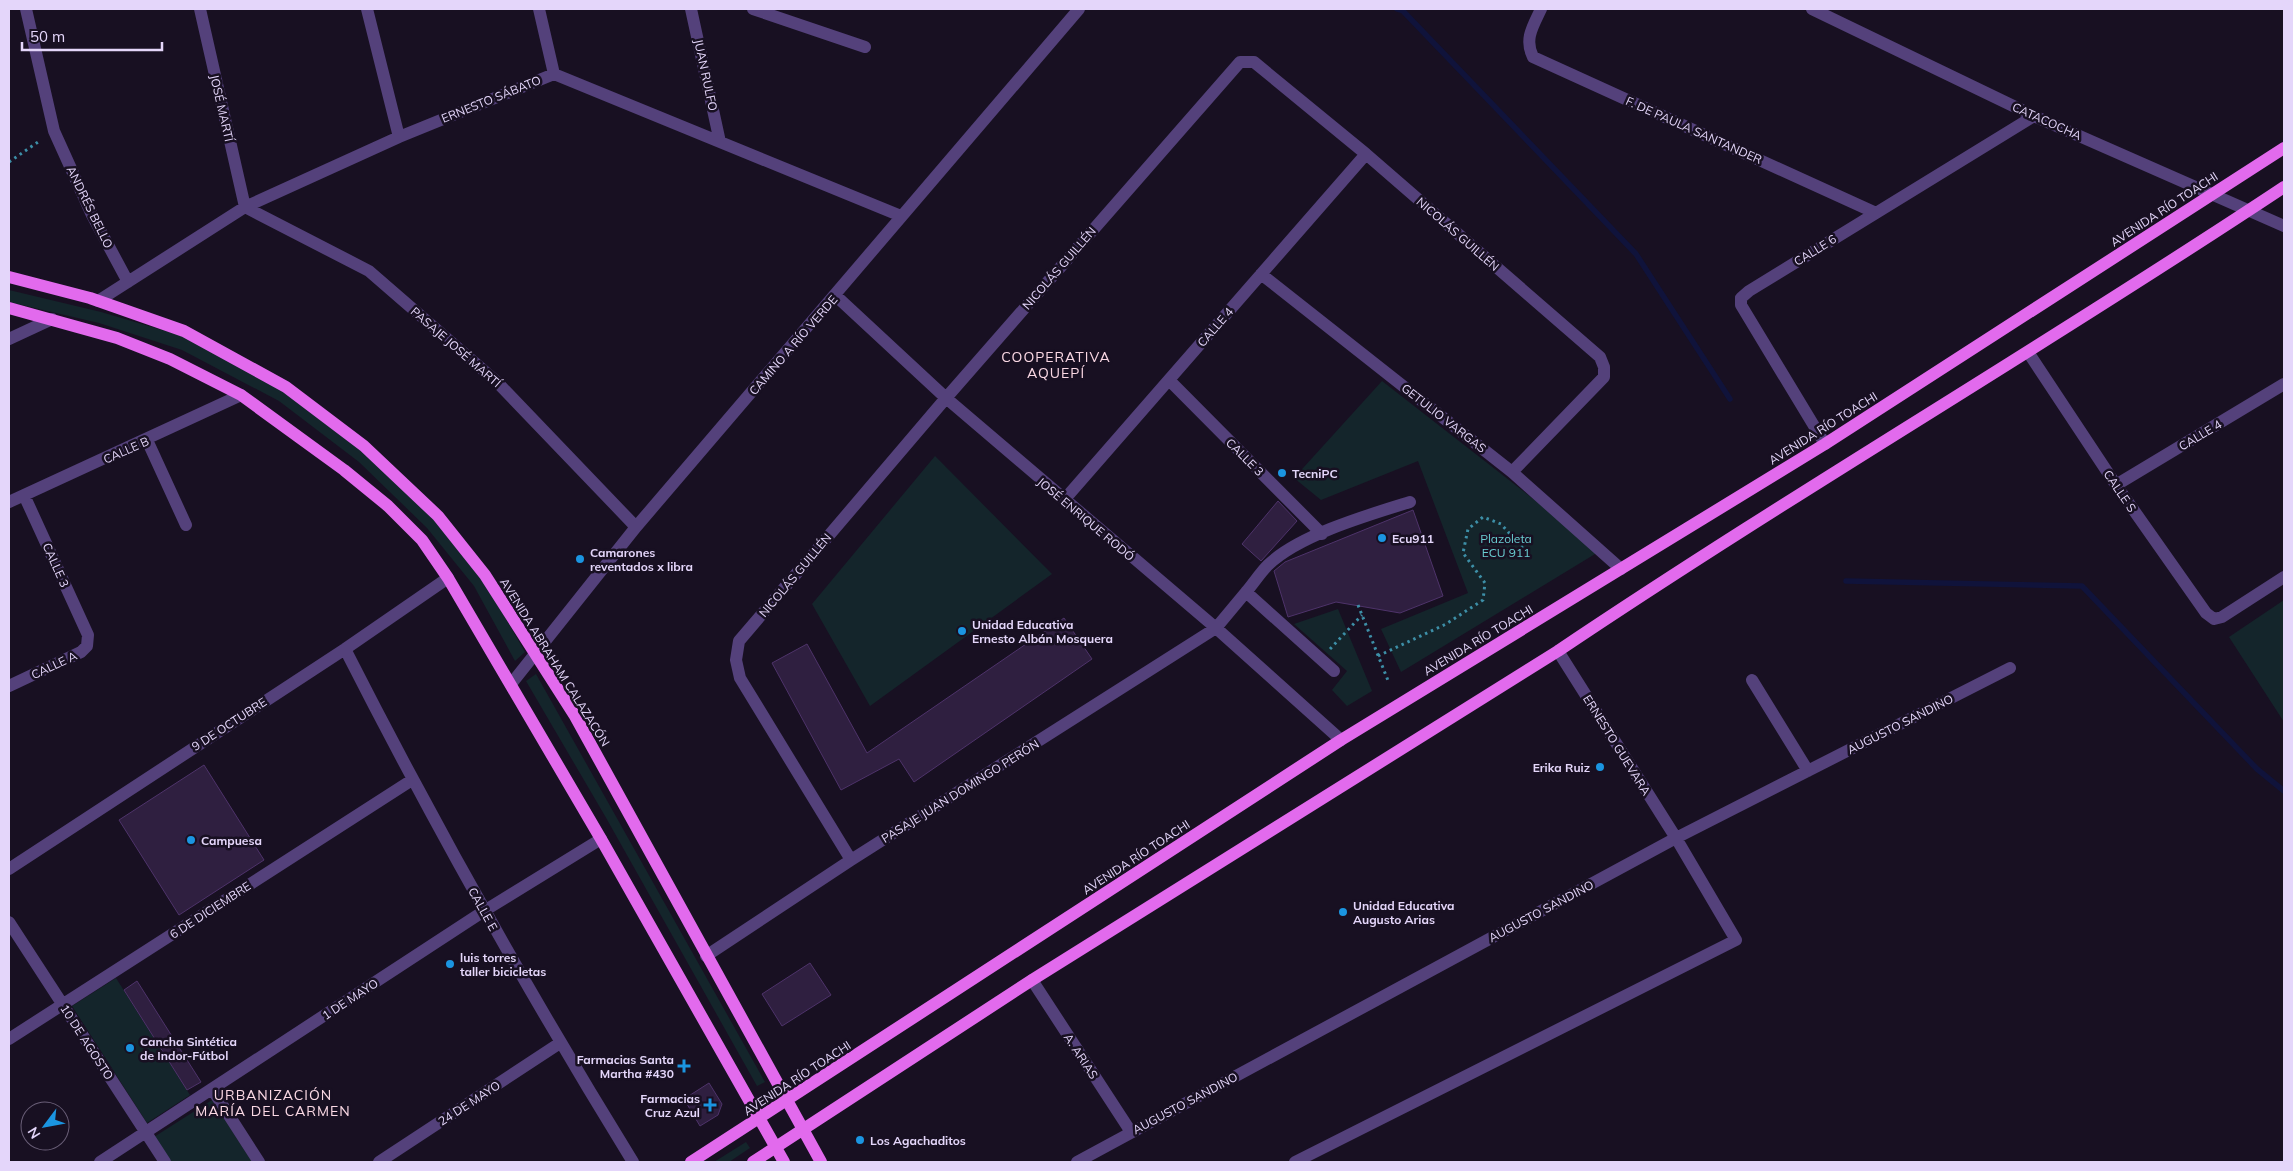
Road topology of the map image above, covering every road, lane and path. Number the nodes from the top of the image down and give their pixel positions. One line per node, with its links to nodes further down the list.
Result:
1 (26, 9): 13 (street, ANDRÉS BELLO)
2 (200, 9): 21 (street, JOSÉ MARTÍ)
3 (367, 9): 14 (street)
4 (540, 9): 11 (street)
5 (692, 9): 15 (street, JUAN RULFO)
6 (753, 9): 10 (street)
7 (1079, 9): 24 (street, CAMINO A RÍO VERDE)
8 (1540, 9): 23 (street, F. DE PAULA SANTANDER)
9 (1812, 9): 12 (street, CATACOCHA)
10 (865, 48)
11 (554, 74): 14 (street, ERNESTO SÁBATO); 15 (street, ERNESTO SÁBATO)
12 (2034, 116): 20 (street, CATACOCHA); 23 (street, CALLE 6)
13 (54, 131): 18 (path); 28 (street, ANDRÉS BELLO)
14 (399, 137): 21 (street, ERNESTO SÁBATO)
15 (720, 142): 24 (street, ERNESTO SÁBATO)
16 (2284, 148): 20 (main road, AVENIDA RÍO TOACHI)
17 (1366, 154): 26 (street, CALLE 4); 38 (street, NICOLÁS GUILLÉN); 41 (street, NICOLÁS GUILLÉN)
18 (9, 162)
19 (2284, 187): 22 (main road)
20 (2214, 194): 22 (street, CATACOCHA); 40 (main road, AVENIDA RÍO TOACHI)
21 (245, 207): 28 (street, ERNESTO SÁBATO); 48 (street, PASAJE JOSÉ MARTÍ)
22 (2249, 210): 25 (street, CATACOCHA); 34 (main road)
23 (1876, 212): 40 (street, CALLE 6)
24 (902, 216): 29 (street, CAMINO A RÍO VERDE)
25 (2284, 226)
26 (1261, 274): 35 (street, CALLE 4); 41 (street, GETULIO VARGAS)
27 (9, 277): 30 (main road, AVENIDA ABRAHAM CALAZACÓN)
28 (128, 282): 30 (street, ERNESTO SÁBATO)
29 (835, 295): 38 (street, JOSÉ ENRIQUE RODÓ); 48 (street, CAMINO A RÍO VERDE)
30 (98, 301): 60 (main road, AVENIDA ABRAHAM CALAZACÓN)
31 (9, 308): 32 (main road)
32 (52, 319): 33 (street); 37 (main road)
33 (9, 339)
34 (2028, 352): 42 (street, CALLE S); 61 (main road)
35 (1169, 380): 44 (street, CALLE 4); 49 (street, CALLE 3)
36 (2284, 384): 42 (street, CALLE 4)
37 (242, 395): 39 (street, CALLE B); 53 (main road)
38 (946, 398): 44 (street, JOSÉ ENRIQUE RODÓ); 75 (street, NICOLÁS GUILLÉN)
39 (147, 440): 43 (street, CALLE B); 47 (street)
40 (1825, 444): 51 (main road, AVENIDA RÍO TOACHI)
41 (1512, 472): 51 (street, GETULIO VARGAS)
42 (2116, 485): 52 (street, CALLE S)
43 (24, 495): 45 (street, CALLE B); 58 (street, CALLE 3)
44 (1064, 500): 57 (street, JOSÉ ENRIQUE RODÓ)
45 (9, 502)
46 (1410, 502): 49 (street, PASAJE JUAN DOMINGO PERÓN)
47 (186, 525)
48 (636, 527): 60 (street, CAMINO A RÍO VERDE)
49 (1322, 534): 54 (street, PASAJE JUAN DOMINGO PERÓN)
50 (1528, 554): 63 (path)
51 (1621, 569): 70 (main road, AVENIDA RÍO TOACHI)
52 (2284, 577)
53 (448, 578): 59 (street, 9 DE OCTUBRE); 68 (main road)
54 (1246, 592): 57 (street, PASAJE JUAN DOMINGO PERÓN); 65 (street)
55 (1358, 605): 56 (path)
56 (1362, 615): 62 (path); 63 (path)
57 (1216, 628): 70 (street, JOSÉ ENRIQUE RODÓ); 75 (street, PASAJE JUAN DOMINGO PERÓN)
58 (88, 635): 69 (street, CALLE A)
59 (345, 648): 72 (street, CALLE E); 76 (street, 9 DE OCTUBRE)
60 (535, 651): 68 (street, CAMINO A RÍO VERDE); 79 (main road, AVENIDA ABRAHAM CALAZACÓN)
61 (1558, 651): 74 (street, ERNESTO GUEVARA); 80 (main road)
62 (1326, 653)
63 (1378, 656): 67 (path)
64 (2010, 668): 71 (street, AUGUSTO SANDINO)
65 (1334, 671)
66 (1752, 680): 71 (street)
67 (1389, 683)
68 (511, 684): 73 (main road)
69 (9, 686)
70 (1341, 740): 85 (main road, AVENIDA RÍO TOACHI)
71 (1808, 771): 74 (street, AUGUSTO SANDINO)
72 (412, 780): 77 (street, CALLE E); 81 (street, 6 DE DICIEMBRE)
73 (601, 838): 77 (street, 1 DE MAYO); 86 (main road)
74 (1676, 838): 89 (street, AUGUSTO SANDINO); 91 (street, ERNESTO GUEVARA)
75 (852, 860): 79 (street, PASAJE JUAN DOMINGO PERÓN)
76 (9, 869)
77 (484, 911): 83 (street, CALLE E); 84 (street, 1 DE MAYO)
78 (9, 922): 81 (street, 10 DE AGOSTO)
79 (706, 956): 85 (main road, AVENIDA ABRAHAM CALAZACÓN)
80 (1032, 980): 87 (main road); 89 (street, A. ARIAS)
81 (62, 1005): 82 (street, 6 DE DICIEMBRE); 88 (street, 10 DE AGOSTO)
82 (9, 1039)
83 (560, 1043): 95 (street, 24 DE MAYO); 96 (street, CALLE E)
84 (212, 1089): 88 (street, 1 DE MAYO); 94 (street)
85 (788, 1100): 86 (main road, AVENIDA RÍO TOACHI); 87 (main road, AVENIDA ABRAHAM CALAZACÓN)
86 (760, 1118): 90 (main road); 97 (main road, AVENIDA RÍO TOACHI)
87 (805, 1130): 90 (main road); 100 (main road, AVENIDA ABRAHAM CALAZACÓN)
88 (146, 1132): 92 (street, 1 DE MAYO); 93 (street, 10 DE AGOSTO)
89 (1130, 1132): 101 (street, AUGUSTO SANDINO)
90 (776, 1148): 98 (main road); 99 (main road)
91 (1311, 1158): 102 (street)
92 (100, 1162)
93 (165, 1162)
94 (259, 1162)
95 (379, 1162)
96 (633, 1162)
97 (691, 1162)
98 (753, 1162)
99 (784, 1162)
100 (821, 1162)
101 (1077, 1162)
102 (1295, 1162)

